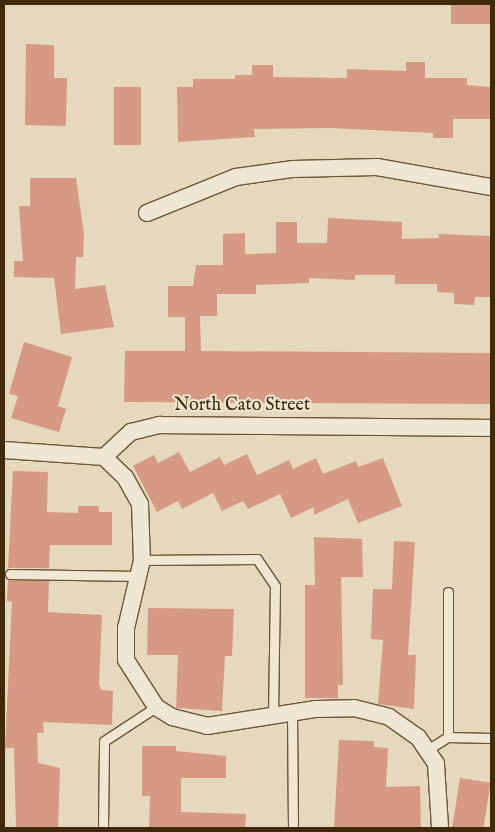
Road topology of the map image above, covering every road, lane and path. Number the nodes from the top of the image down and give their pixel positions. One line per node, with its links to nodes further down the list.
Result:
1 (491, 187): 2 (street)
2 (147, 213)
3 (491, 428): 5 (street, North Cato Street)
4 (4, 450): 5 (street)
5 (104, 457): 6 (street)
6 (142, 560): 8 (street); 12 (lane)
7 (10, 574): 8 (lane)
8 (137, 576): 10 (street)
9 (448, 592): 13 (lane)
10 (156, 707): 12 (street); 16 (lane)
11 (292, 712): 12 (street); 15 (street); 17 (lane)
12 (273, 715)
13 (448, 737): 14 (lane); 15 (lane)
14 (491, 738)
15 (427, 750): 18 (street)
16 (104, 828)
17 (294, 828)
18 (440, 828)

